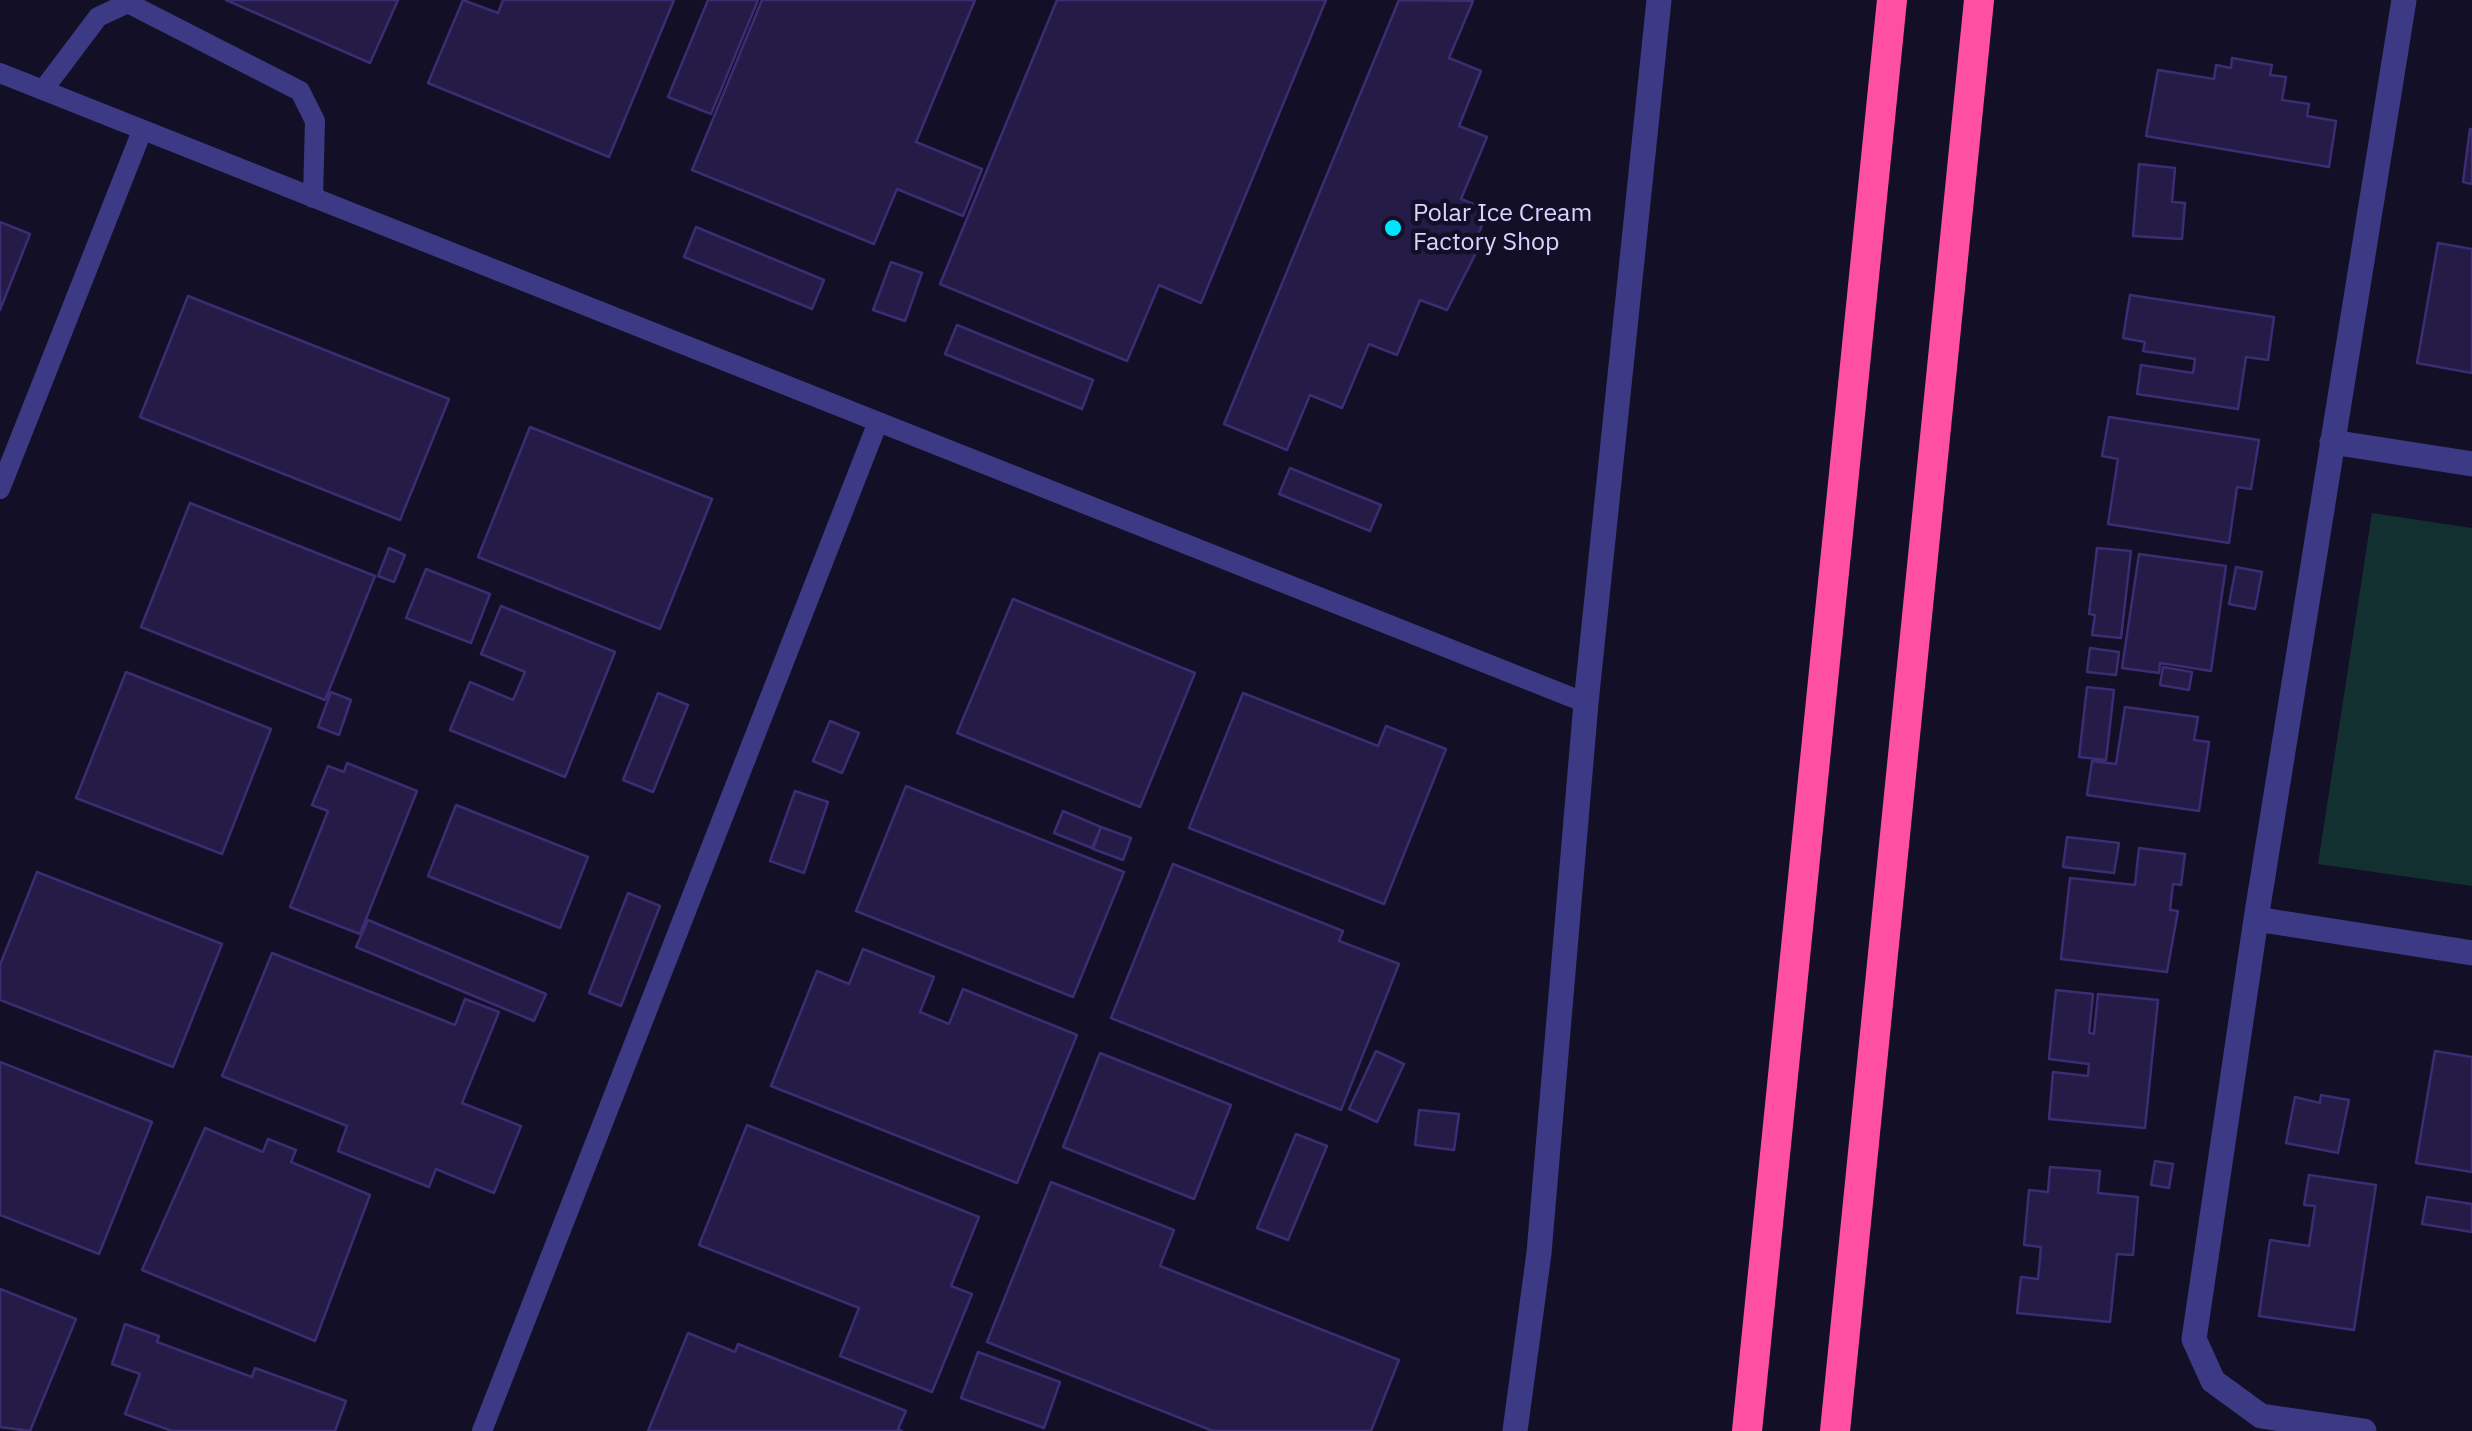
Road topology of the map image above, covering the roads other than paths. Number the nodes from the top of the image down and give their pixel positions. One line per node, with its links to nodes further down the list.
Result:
1 (1659, 0): 13 (street)
2 (1892, 0): 18 (highway)
3 (1979, 0): 19 (highway)
4 (2404, 0): 10 (street)
5 (0, 73): 6 (lane)
6 (44, 90): 7 (lane); 8 (lane)
7 (142, 131): 8 (lane); 12 (lane)
8 (312, 198): 9 (lane)
9 (878, 422): 13 (lane); 16 (lane)
10 (2332, 442): 11 (street); 14 (street)
11 (2472, 464)
12 (0, 488)
13 (1586, 704): 17 (street)
14 (2256, 919): 15 (street); 20 (street)
15 (2472, 953)
16 (482, 1431)
17 (1515, 1431)
18 (1747, 1431)
19 (1835, 1431)
20 (2364, 1431)

